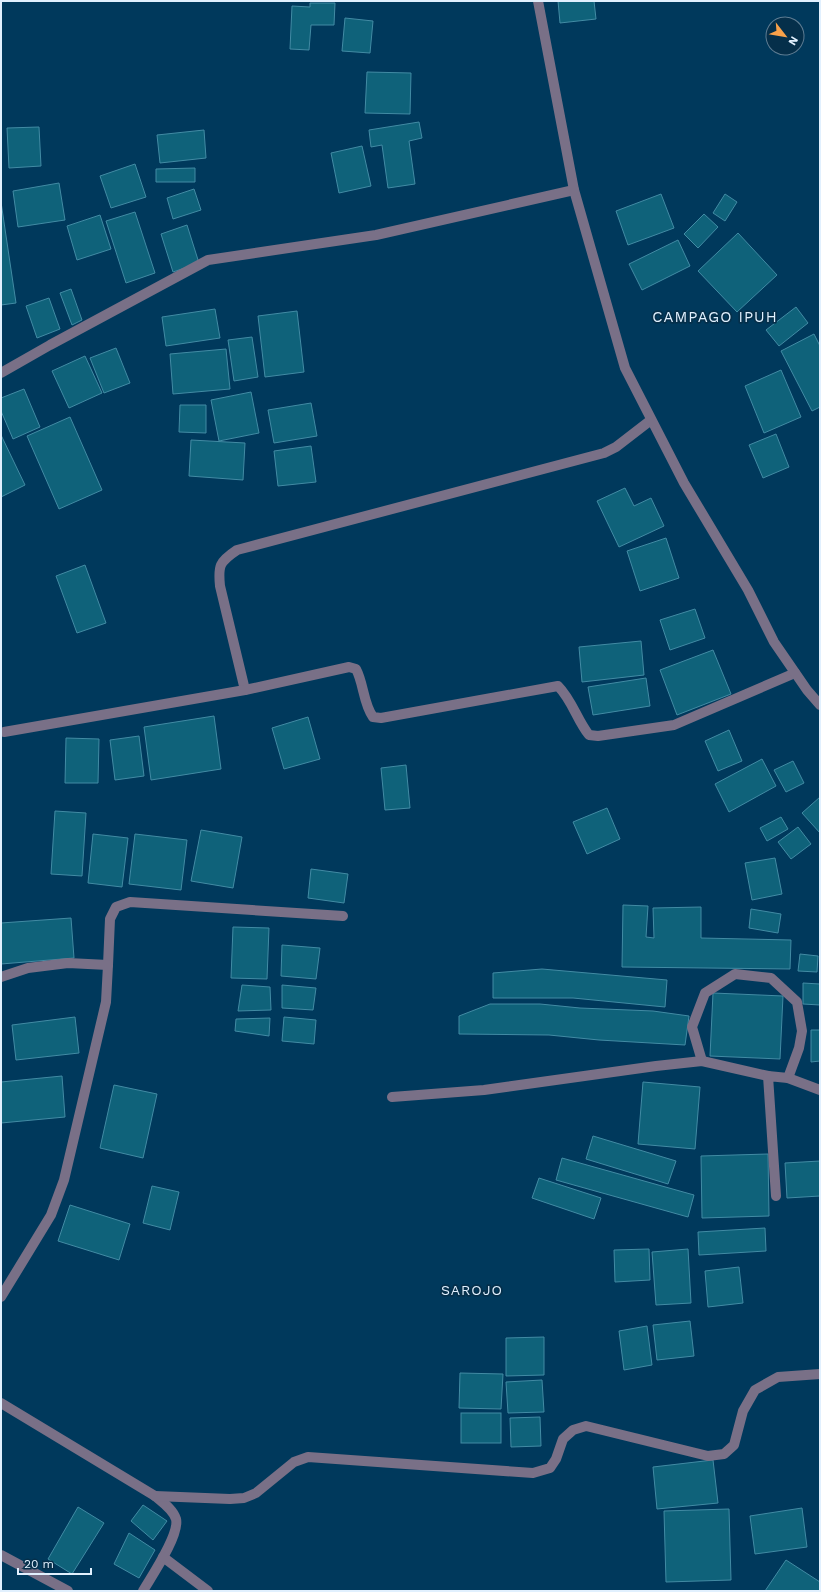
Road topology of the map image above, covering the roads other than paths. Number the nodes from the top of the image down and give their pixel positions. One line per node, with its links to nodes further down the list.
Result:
1 (538, 1): 2 (street)
2 (574, 190): 3 (street); 4 (street)
3 (1, 373)
4 (651, 420): 5 (street); 6 (street)
5 (795, 673): 6 (street); 7 (street)
6 (245, 690): 8 (street)
7 (820, 705)
8 (4, 732)
9 (343, 916): 10 (street)
10 (108, 965): 11 (street); 18 (street)
11 (1, 977)
12 (702, 1061): 13 (street); 14 (street); 16 (street)
13 (768, 1076): 14 (street); 17 (street)
14 (788, 1078): 15 (street)
15 (820, 1090)
16 (392, 1096)
17 (776, 1196)
18 (1, 1297)
19 (820, 1374): 21 (street)
20 (1, 1403): 21 (street)
21 (155, 1496): 23 (street)
22 (1, 1555): 24 (street)
23 (163, 1557): 25 (street); 26 (street)
24 (68, 1591)
25 (143, 1591)
26 (208, 1591)

